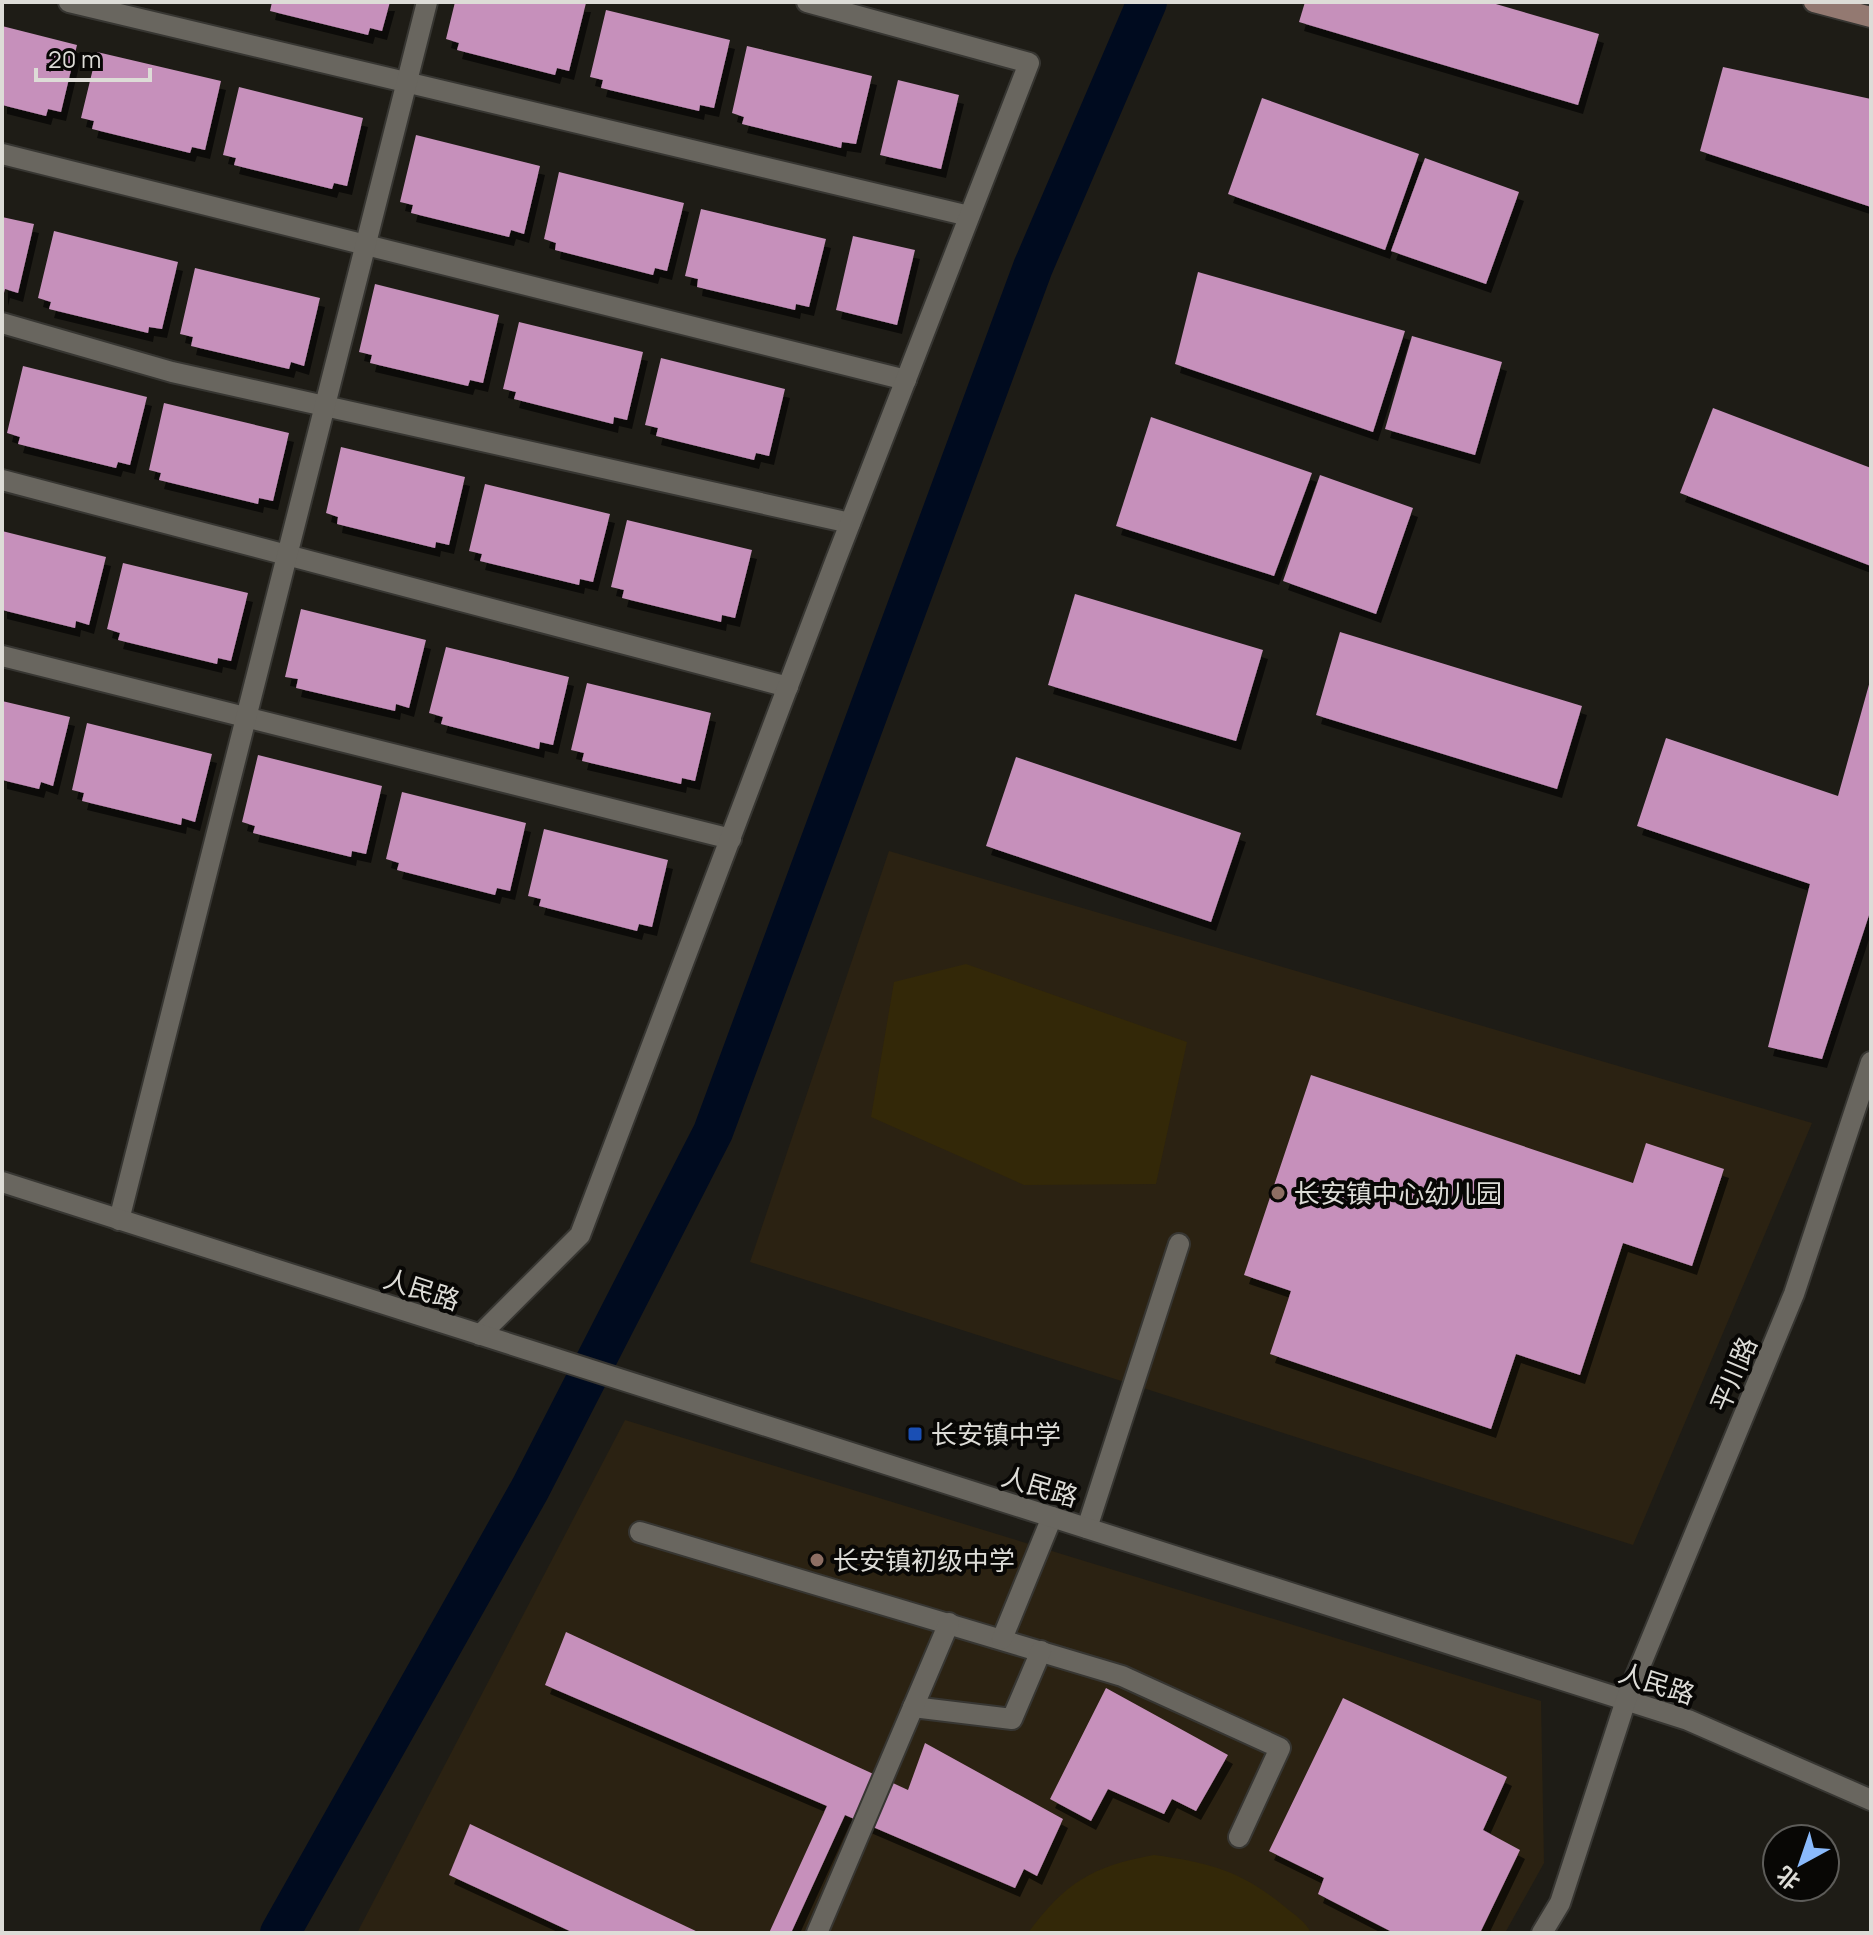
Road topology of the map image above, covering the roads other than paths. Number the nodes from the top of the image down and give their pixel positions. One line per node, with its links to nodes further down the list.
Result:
1 (69, 2): 6 (street)
2 (427, 2): 6 (street)
3 (807, 2): 8 (street)
4 (1814, 2): 5 (main road)
5 (1871, 17)
6 (406, 82): 8 (street); 9 (street)
7 (2, 154): 9 (street)
8 (969, 216): 11 (street)
9 (365, 245): 11 (street); 12 (street)
10 (2, 323): 12 (street)
11 (906, 380): 14 (street)
12 (324, 406): 14 (street); 15 (street)
13 (2, 480): 15 (street)
14 (850, 523): 17 (street)
15 (287, 555): 17 (street); 18 (street)
16 (2, 656): 18 (street)
17 (788, 687): 19 (street)
18 (246, 717): 19 (street); 22 (street)
19 (731, 839): 24 (street)
20 (1871, 1062): 31 (street, 平川路)
21 (2, 1182): 22 (street, 人民路)
22 (119, 1220): 24 (street, 人民路)
23 (1179, 1244): 26 (street)
24 (480, 1335): 25 (street, 人民路)
25 (1052, 1517): 26 (street, 人民路); 29 (street)
26 (1087, 1528): 31 (street, 人民路)
27 (640, 1532): 28 (street)
28 (949, 1623): 29 (street); 32 (street)
29 (1002, 1639): 30 (street)
30 (1041, 1651): 32 (street); 34 (street)
31 (1626, 1700): 33 (street, 人民路); 36 (street, 平川路)
32 (913, 1707): 35 (street)
33 (1871, 1800)
34 (1239, 1837)
35 (817, 1933)
36 (1542, 1933)

